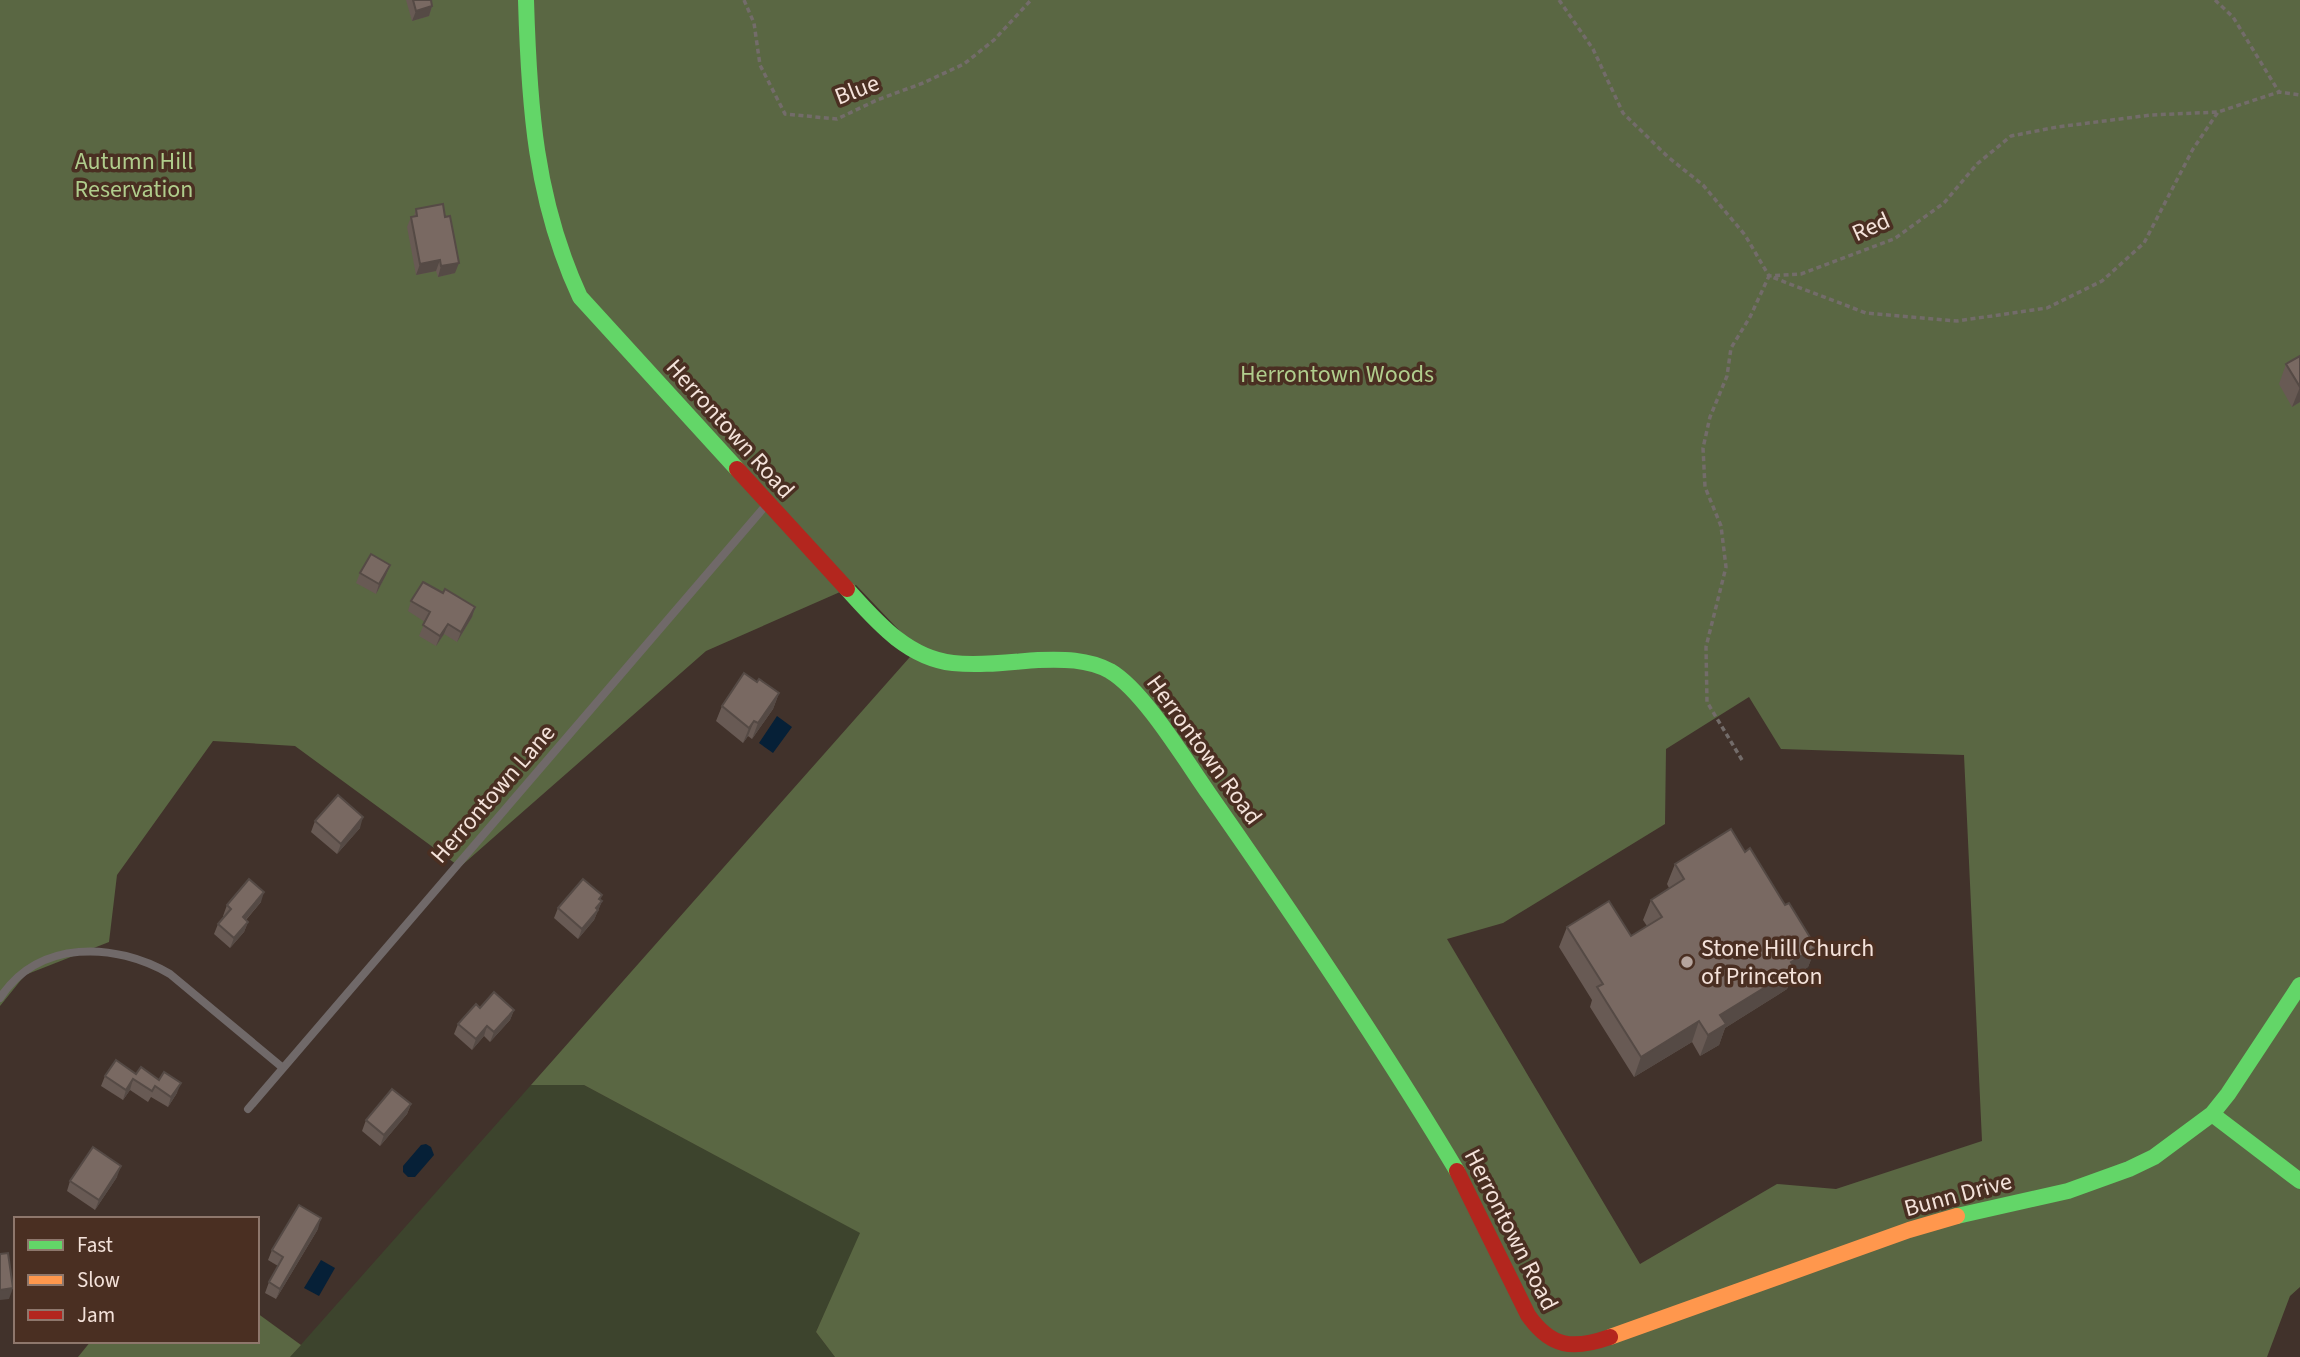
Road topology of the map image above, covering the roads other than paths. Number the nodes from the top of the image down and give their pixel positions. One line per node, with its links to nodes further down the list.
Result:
1 (526, 0): 2 (street, Herrontown Road)
2 (767, 504): 5 (lane, Herrontown Lane); 9 (street, Herrontown Road)
3 (2300, 985): 7 (street, Bunn Drive)
4 (0, 998): 5 (lane)
5 (283, 1068): 6 (lane, Herrontown Lane)
6 (248, 1108)
7 (2212, 1114): 8 (street); 9 (street, Bunn Drive)
8 (2300, 1181)
9 (1558, 1343)

